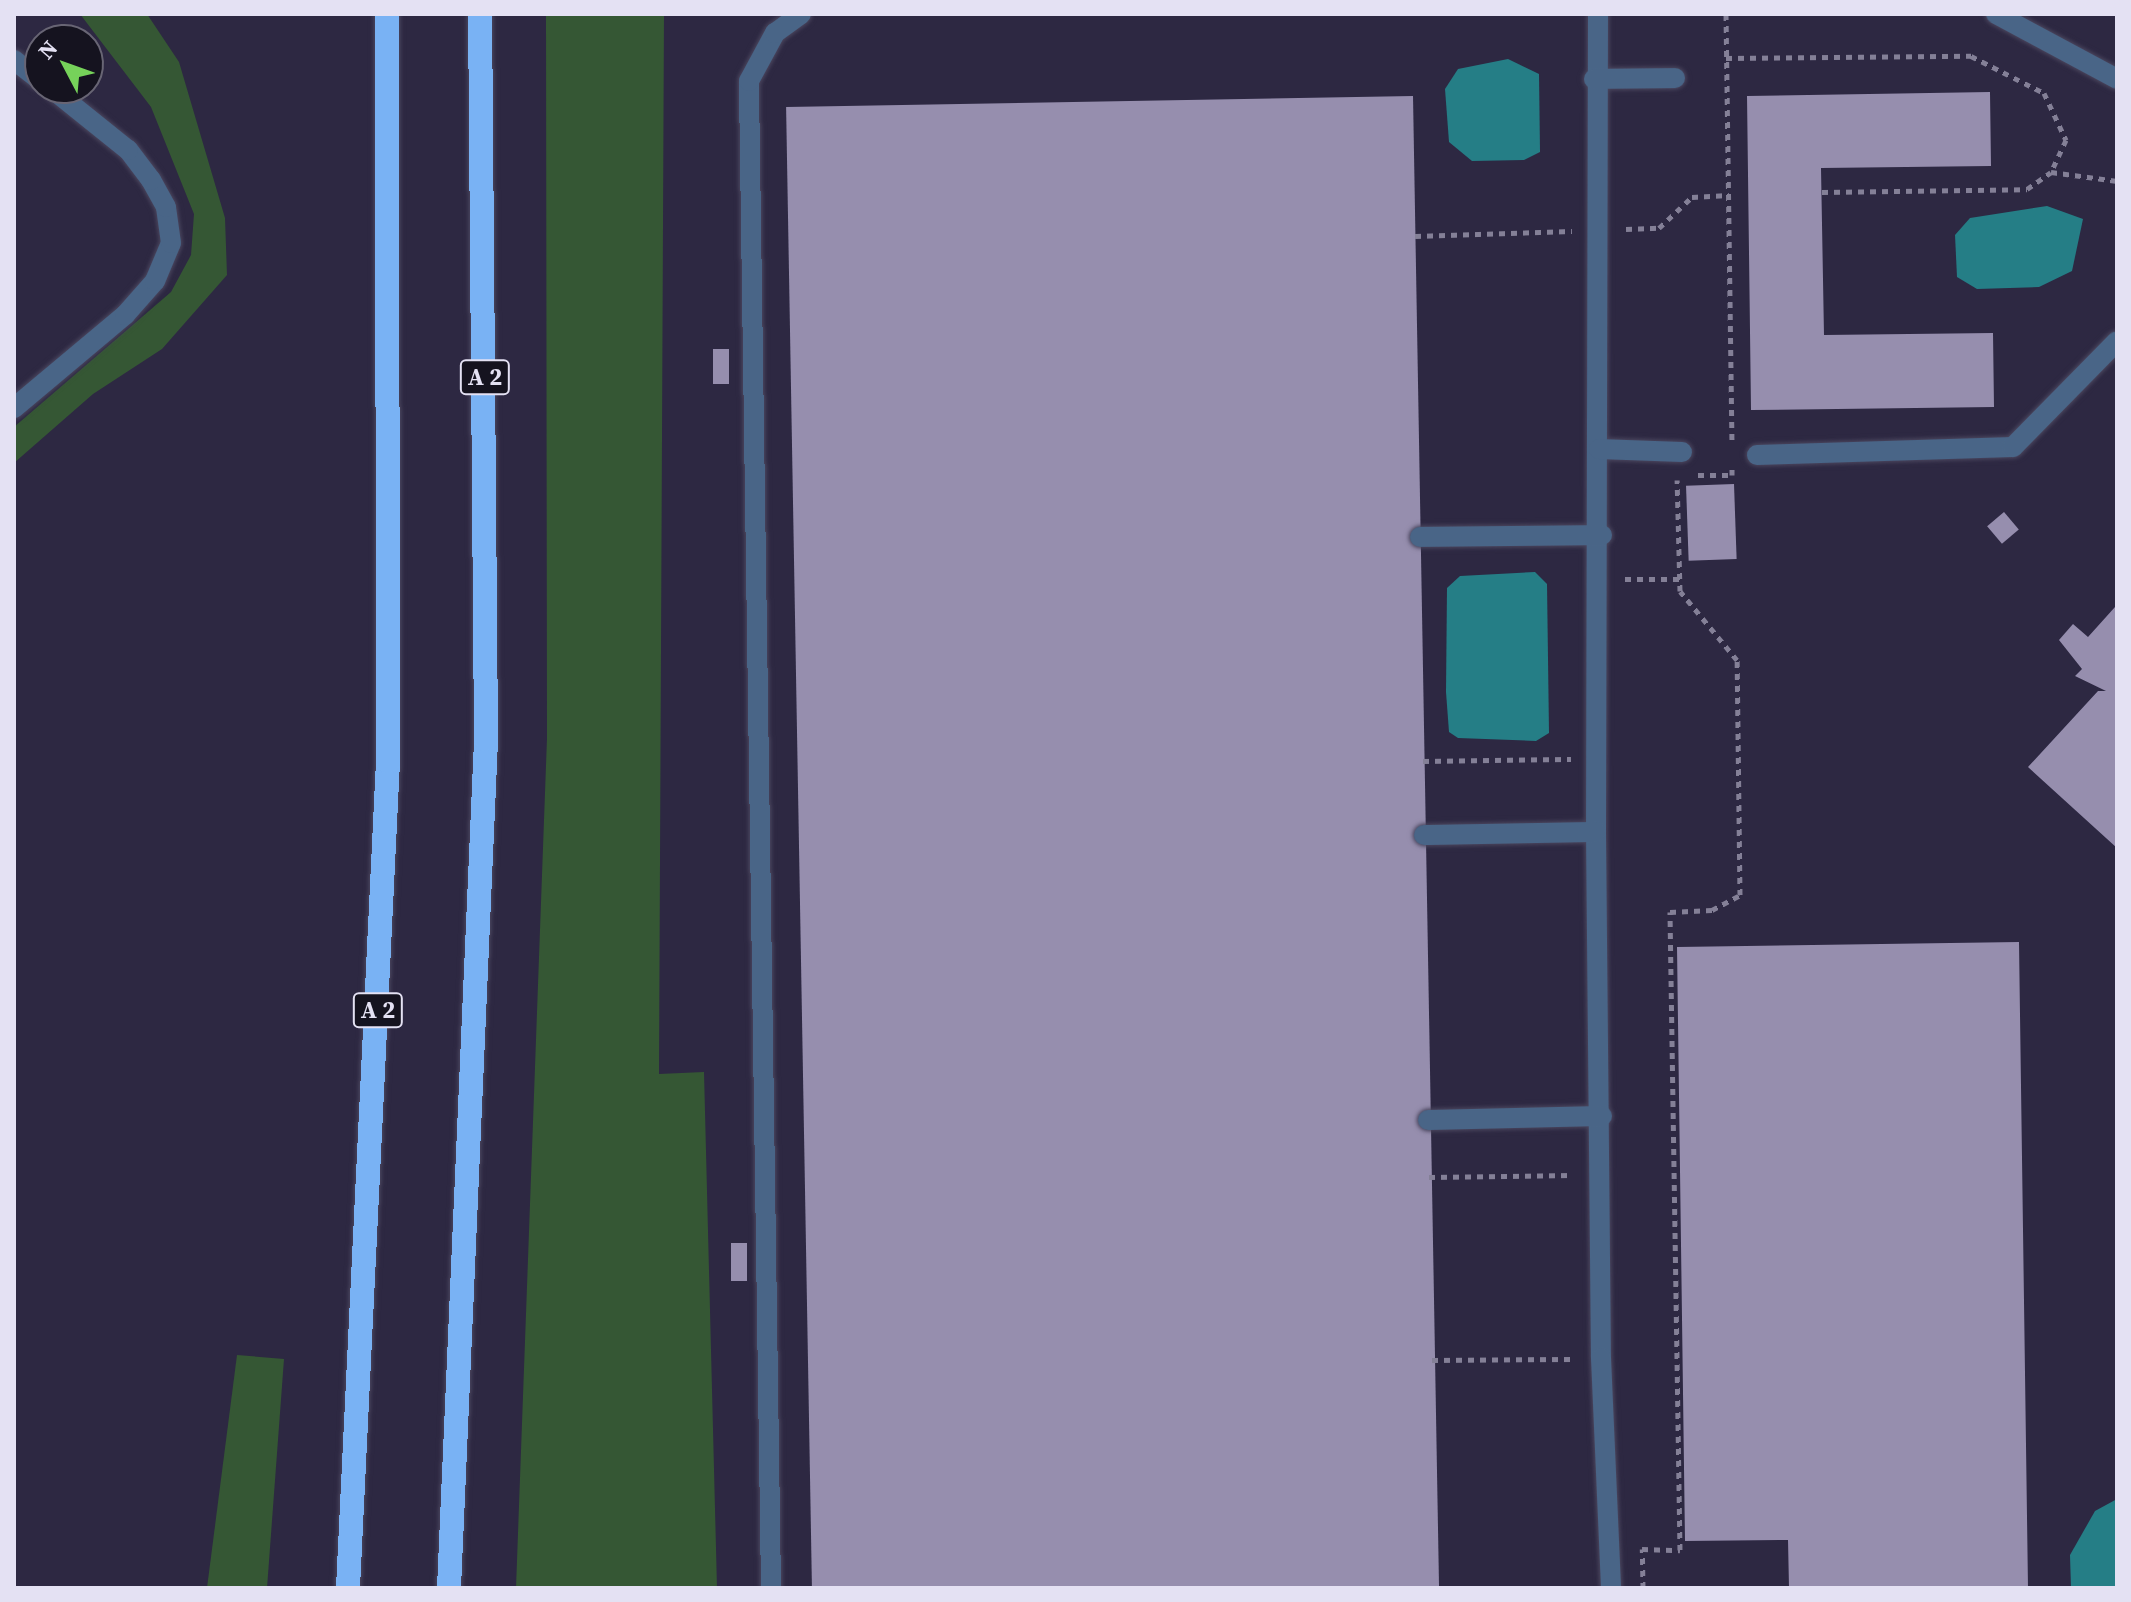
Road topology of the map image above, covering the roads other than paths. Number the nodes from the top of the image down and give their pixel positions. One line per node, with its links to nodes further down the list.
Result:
1 (387, 14): 21 (highway, A 2)
2 (480, 14): 24 (highway, A 2)
3 (801, 14): 25 (street)
4 (1598, 14): 7 (street)
5 (1996, 14): 8 (street)
6 (1675, 78): 7 (street)
7 (1594, 79): 12 (street)
8 (2117, 79)
9 (71, 104): 11 (street)
10 (2117, 341): 14 (street)
11 (14, 408)
12 (1599, 449): 13 (street); 15 (street)
13 (1682, 452)
14 (1757, 455)
15 (1602, 535): 16 (street); 17 (street)
16 (1420, 537)
17 (1596, 832): 18 (street); 19 (street)
18 (1424, 835)
19 (1602, 1116): 20 (street); 26 (street)
20 (1428, 1120)
21 (351, 1537): 22 (highway); 23 (highway, A 2)
22 (333, 1588)
23 (348, 1588)
24 (449, 1588)
25 (771, 1588)
26 (1611, 1588)

